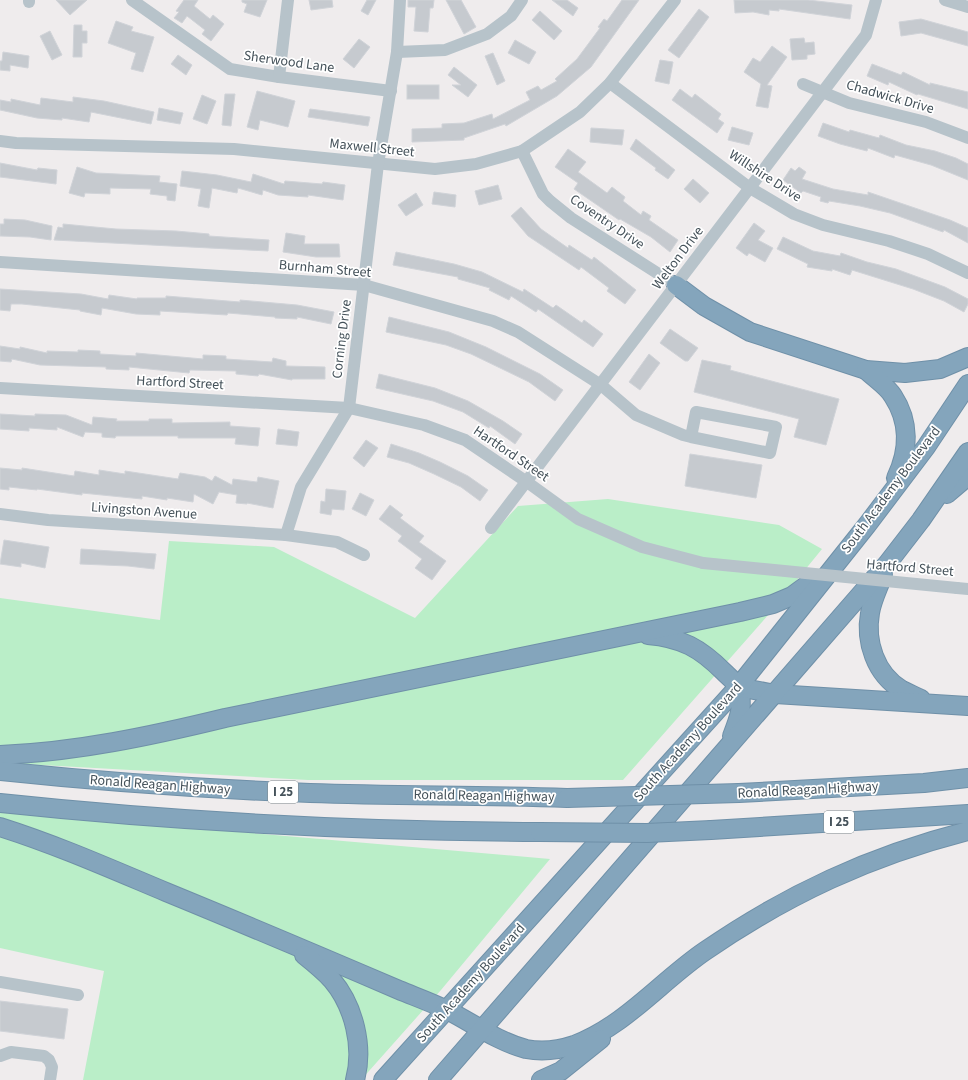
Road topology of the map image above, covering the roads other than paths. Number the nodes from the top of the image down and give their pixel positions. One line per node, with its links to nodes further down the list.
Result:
1 (132, 0): 10 (street, Sherwood Lane)
2 (288, 0): 10 (street)
3 (400, 0): 9 (street, Corning Drive)
4 (522, 0): 9 (street)
5 (675, 0): 11 (street, Maxwell Street)
6 (876, 0): 14 (street, Welton Drive)
7 (945, 0): 8 (street)
8 (968, 7)
9 (397, 52): 13 (street, Corning Drive)
10 (279, 77): 13 (street, Sherwood Lane)
11 (610, 82): 17 (street, Maxwell Street); 19 (street, Willshire Drive)
12 (803, 84): 14 (street, Chadwick Drive)
13 (391, 91): 18 (street, Corning Drive)
14 (823, 91): 15 (street, Chadwick Drive); 19 (street, Welton Drive)
15 (968, 138)
16 (0, 141): 18 (street, Maxwell Street)
17 (522, 151): 18 (street, Maxwell Street); 23 (street, Coventry Drive)
18 (378, 164): 22 (street, Corning Drive)
19 (750, 188): 21 (street, Willshire Drive); 23 (street, Welton Drive)
20 (0, 262): 22 (street, Burnham Street)
21 (968, 273)
22 (364, 285): 27 (street, Burnham Street); 29 (street, Corning Drive)
23 (676, 286): 25 (highway); 27 (street, Welton Drive)
24 (968, 357): 25 (highway)
25 (866, 370): 36 (highway)
26 (968, 384): 36 (highway, South Academy Boulevard)
27 (601, 385): 30 (street, Burnham Street); 33 (street, Welton Drive)
28 (0, 388): 29 (street, Hartford Street)
29 (349, 408): 33 (street, Hartford Street); 38 (street, Corning Drive)
30 (687, 436): 30 (street, Burnham Street)
31 (968, 452): 35 (highway)
32 (968, 476): 35 (highway)
33 (527, 482): 37 (street, Welton Drive); 42 (street, Hartford Street, bridge)
34 (0, 514): 38 (street, Livingston Avenue)
35 (921, 520): 41 (highway)
36 (867, 525): 40 (highway, South Academy Boulevard)
37 (491, 528)
38 (286, 535): 39 (street)
39 (364, 555)
40 (840, 557): 43 (highway); 44 (highway, South Academy Boulevard)
41 (887, 564): 45 (highway); 46 (highway)
42 (962, 588)
43 (635, 634): 44 (highway); 49 (highway)
44 (738, 687): 45 (highway); 48 (highway); 59 (highway, South Academy Boulevard)
45 (775, 694): 46 (highway); 48 (highway)
46 (931, 703): 47 (highway)
47 (968, 706)
48 (728, 745): 61 (highway)
49 (0, 755)
50 (0, 771): 51 (highway, Ronald Reagan Highway / I 25, bridge)
51 (968, 778)
52 (0, 803): 53 (highway, I 25, bridge)
53 (968, 814)
54 (0, 827): 56 (highway)
55 (968, 831): 60 (highway)
56 (290, 943): 59 (highway); 64 (highway)
57 (0, 982): 58 (street)
58 (78, 995)
59 (447, 1010): 61 (highway); 65 (highway, South Academy Boulevard)
60 (624, 1016): 61 (highway); 67 (highway)
61 (482, 1029): 66 (highway)
62 (0, 1056): 63 (street)
63 (50, 1080)
64 (355, 1080)
65 (383, 1080)
66 (438, 1080)
67 (541, 1080)

